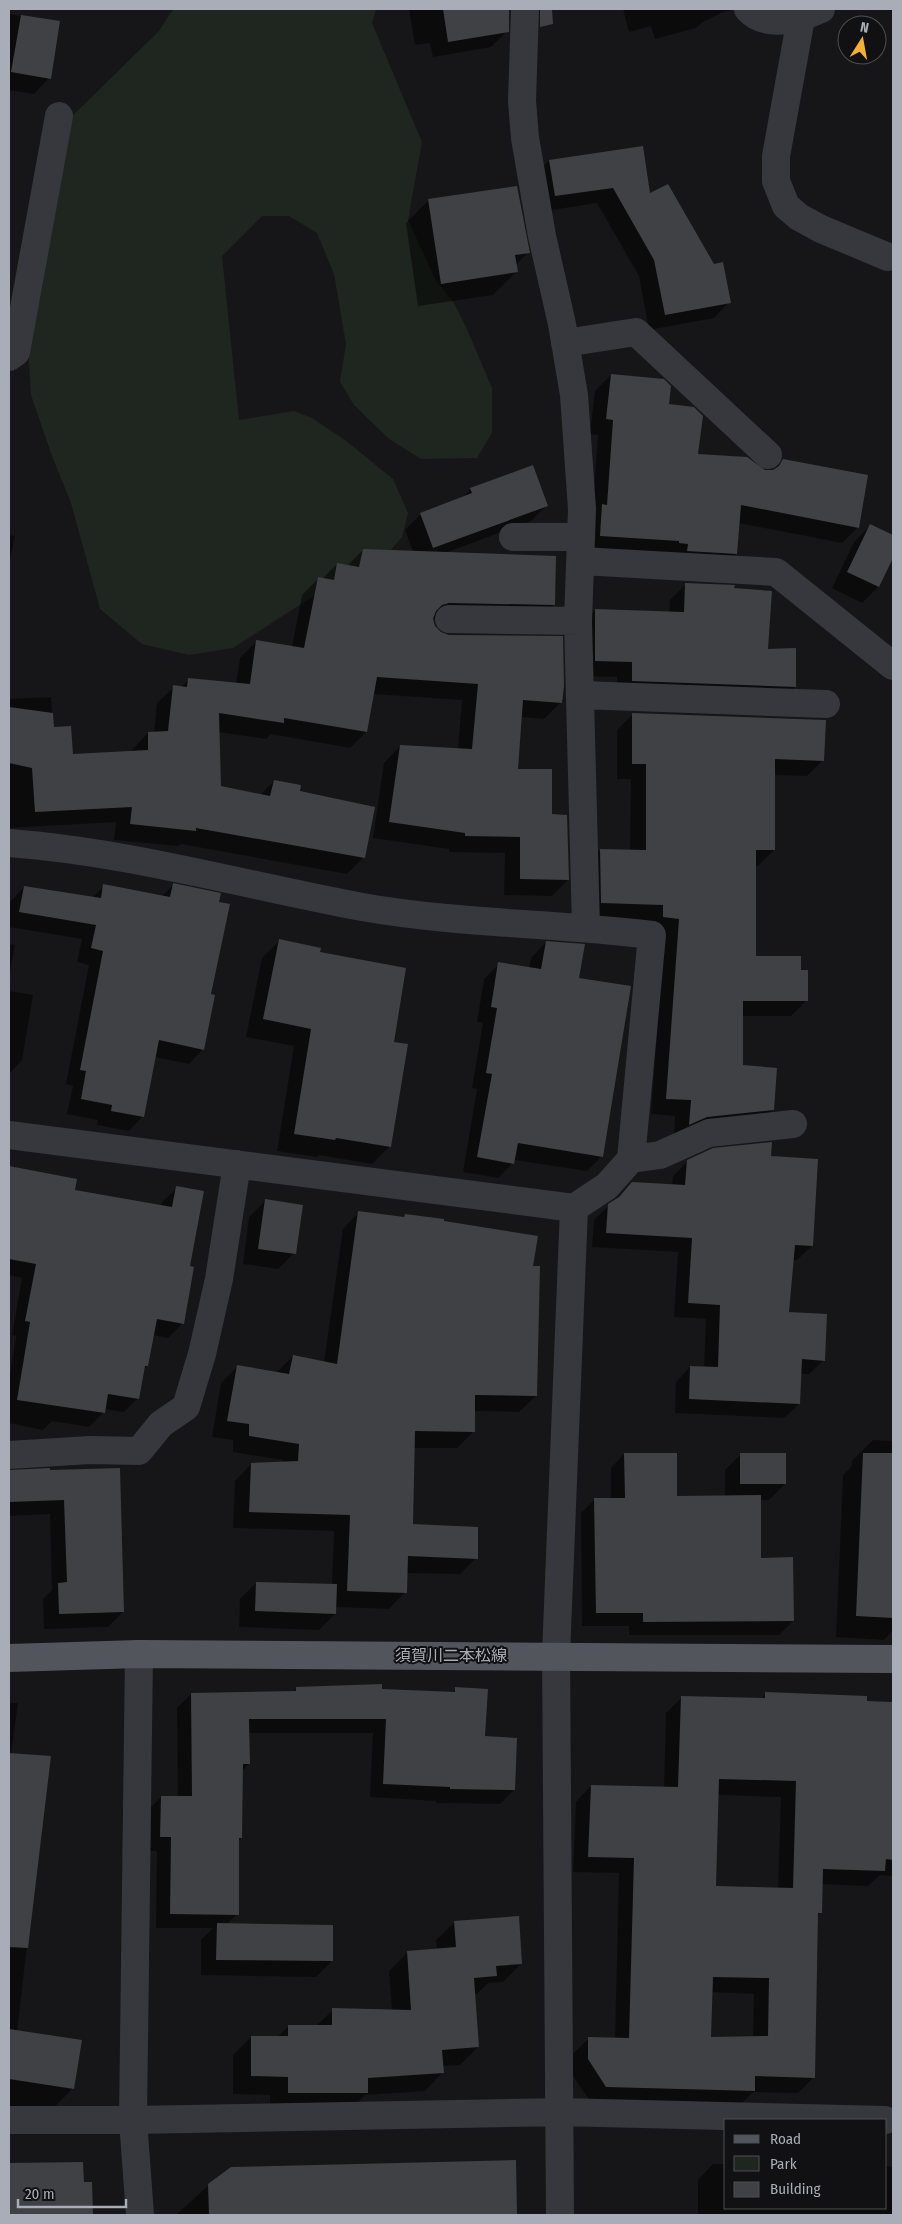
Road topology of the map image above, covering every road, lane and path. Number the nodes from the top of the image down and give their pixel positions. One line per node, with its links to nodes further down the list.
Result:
1 (525, 9): 6 (street)
2 (748, 9): 3 (street)
3 (811, 14): 5 (street)
4 (59, 116): 7 (street)
5 (888, 257)
6 (565, 343): 8 (street); 10 (street)
7 (9, 357)
8 (768, 455)
9 (513, 537): 10 (street)
10 (581, 549): 12 (street); 13 (street)
11 (449, 619): 12 (street)
12 (578, 621): 14 (street)
13 (893, 666)
14 (581, 695): 15 (street); 17 (street)
15 (826, 704)
16 (9, 843): 17 (street)
17 (586, 927): 20 (street)
18 (793, 1124): 20 (street)
19 (9, 1135): 21 (street)
20 (631, 1159): 22 (street)
21 (237, 1164): 22 (street); 23 (street)
22 (574, 1208): 25 (street)
23 (9, 1455)
24 (138, 1654): 25 (main road, 須賀川二本松線); 26 (main road, 須賀川二本松線); 31 (street)
25 (556, 1655): 27 (main road, 須賀川二本松線); 28 (street)
26 (9, 1658)
27 (893, 1659)
28 (560, 2112): 29 (street); 31 (street); 33 (street)
29 (845, 2119)
30 (9, 2120): 31 (street)
31 (134, 2120): 32 (street)
32 (140, 2215)
33 (560, 2215)

